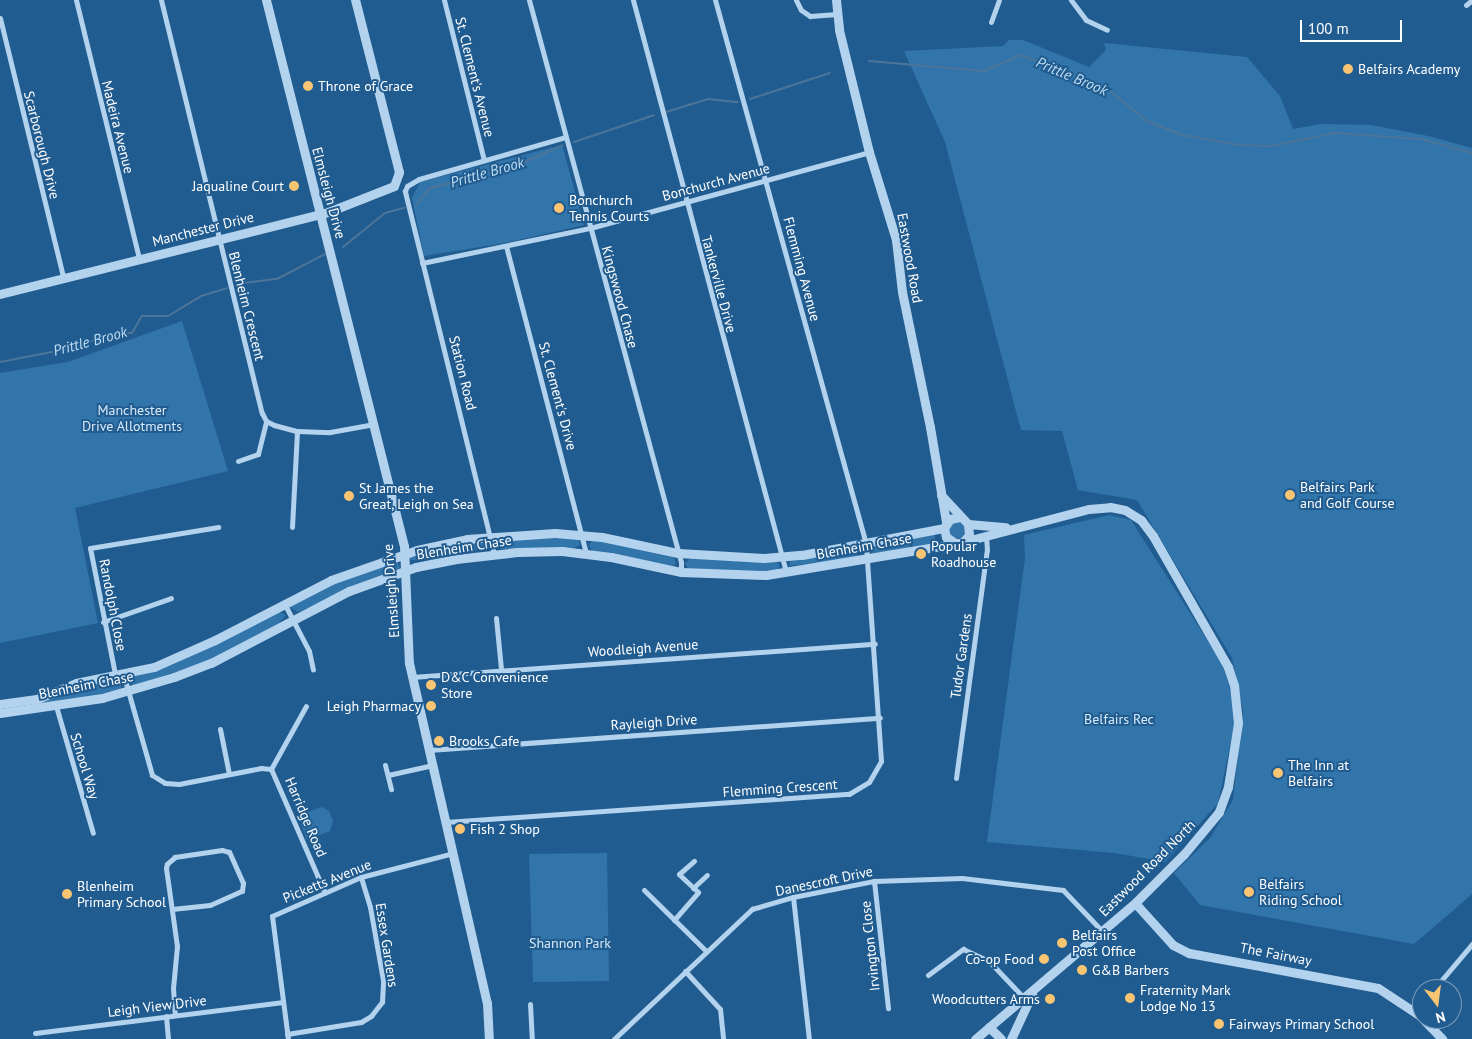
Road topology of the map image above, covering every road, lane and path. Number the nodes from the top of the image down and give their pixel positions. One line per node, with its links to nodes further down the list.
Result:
1 (76, 0): 28 (street, Madeira Avenue)
2 (161, 0): 26 (street, Blenheim Crescent)
3 (266, 0): 24 (street, Elmsleigh Drive)
4 (354, 0): 24 (street, Manchester Drive)
5 (444, 0): 21 (street, St. Clement's Avenue)
6 (530, 0): 19 (street, Kingswood Chase)
7 (633, 0): 23 (street, Tankerville Drive)
8 (715, 0): 22 (street, Flemming Avenue)
9 (796, 0): 15 (street)
10 (836, 0): 15 (street, Eastwood Road)
11 (999, 0): 17 (street)
12 (1071, 0): 18 (street)
13 (1472, 0): 14 (street)
14 (1466, 5)
15 (837, 14): 20 (street, Eastwood Road)
16 (0, 18): 30 (street, Scarborough Drive)
17 (991, 22)
18 (1107, 30)
19 (565, 137): 21 (street); 25 (street, Kingswood Chase)
20 (869, 152): 22 (street, Bonchurch Avenue); 36 (street, Eastwood Road)
21 (484, 160): 29 (street, Station Road)
22 (766, 180): 23 (street, Bonchurch Avenue); 47 (street, Flemming Avenue)
23 (685, 203): 25 (street, Bonchurch Avenue); 52 (street, Tankerville Drive)
24 (320, 213): 26 (street, Manchester Drive); 33 (street, Elmsleigh Drive)
25 (590, 228): 27 (street, Bonchurch Avenue); 49 (street, Kingswood Chase)
26 (219, 239): 28 (street, Manchester Drive); 32 (street, Blenheim Crescent)
27 (506, 246): 29 (street, Bonchurch Avenue); 43 (street, St. Clement's Drive)
28 (139, 260): 30 (street, Manchester Drive)
29 (422, 263): 44 (street, Station Road)
30 (63, 277): 31 (street, Manchester Drive)
31 (0, 294)
32 (266, 421): 34 (street); 35 (street)
33 (374, 424): 34 (street); 50 (street, Elmsleigh Drive)
34 (297, 431): 41 (street)
35 (238, 461)
36 (941, 495): 37 (street, Eastwood Road); 39 (street, Eastwood Road)
37 (960, 517): 38 (street); 39 (street)
38 (968, 524): 42 (street); 46 (street)
39 (945, 525): 46 (street); 47 (street, Blenheim Chase)
40 (218, 527): 61 (street, Randolph Close)
41 (292, 527)
42 (1013, 528): 45 (street); 93 (street, Eastwood Road North)
43 (583, 535): 44 (street, Blenheim Chase); 48 (street, St. Clement's Drive); 49 (street, Blenheim Chase)
44 (489, 536): 50 (street, Blenheim Chase); 51 (street, Station Road)
45 (986, 536): 46 (street); 80 (street, Tudor Gardens)
46 (959, 542): 53 (street, Blenheim Chase)
47 (866, 544): 52 (street, Blenheim Chase); 53 (street, Flemming Crescent)
48 (586, 553): 51 (street, Blenheim Chase); 55 (street, Blenheim Chase)
49 (678, 553): 52 (street, Blenheim Chase); 55 (street, Kingswood Chase)
50 (405, 554): 54 (street, Elmsleigh Drive); 58 (street, Blenheim Chase)
51 (494, 554): 54 (street, Blenheim Chase)
52 (782, 557): 56 (street, Tankerville Drive)
53 (868, 560): 56 (street, Blenheim Chase); 62 (street, Flemming Crescent)
54 (406, 570): 60 (street, Blenheim Chase); 66 (street, Elmsleigh Drive)
55 (681, 572): 56 (street, Blenheim Chase)
56 (786, 574)
57 (171, 598): 61 (street)
58 (284, 603): 60 (street); 65 (street, Blenheim Chase)
59 (496, 618): 63 (street)
60 (293, 619): 64 (street); 67 (street, Blenheim Chase)
61 (103, 622): 65 (street, Randolph Close)
62 (875, 644): 63 (street, Woodleigh Avenue); 72 (street, Flemming Crescent)
63 (501, 669): 66 (street, Woodleigh Avenue)
64 (313, 670)
65 (119, 673): 67 (street, Harridge Road); 68 (street, Blenheim Chase)
66 (412, 677): 74 (street, Elmsleigh Drive)
67 (129, 692): 69 (street, Blenheim Chase); 78 (street, Harridge Road)
68 (0, 704)
69 (56, 706): 71 (street, Blenheim Chase); 83 (street, School Way)
70 (306, 706): 77 (street)
71 (0, 713)
72 (880, 718): 74 (street, Rayleigh Drive); 82 (street, Flemming Crescent)
73 (220, 729): 78 (street)
74 (429, 750): 76 (street, Elmsleigh Drive)
75 (385, 765): 79 (street)
76 (433, 765): 79 (street); 82 (street, Elmsleigh Drive)
77 (271, 769): 78 (street, Harridge Road); 91 (street, Harridge Road)
78 (229, 774)
79 (388, 775): 81 (street)
80 (956, 778)
81 (391, 789)
82 (446, 822): 84 (street, Elmsleigh Drive)
83 (93, 833)
84 (454, 853): 87 (street, Picketts Avenue); 119 (street, Elmsleigh Drive)
85 (694, 861): 89 (street)
86 (707, 875): 89 (street)
87 (362, 877): 91 (street, Picketts Avenue); 115 (street, Essex Gardens)
88 (874, 880): 92 (street, Danescroft Drive); 96 (street, Danescroft Drive); 106 (street, Irvington Close)
89 (693, 888): 95 (street)
90 (644, 890): 95 (street)
91 (325, 893): 104 (street, Picketts Avenue)
92 (793, 897): 98 (street, Danescroft Drive); 122 (street)
93 (1135, 904): 96 (street, Eastwood Road North); 108 (street, The Fairway)
94 (172, 908): 94 (street); 109 (street)
95 (674, 920): 98 (street)
96 (1103, 931): 102 (street, Eastwood Road North)
97 (1472, 944): 101 (street)
98 (706, 951): 99 (street, Danescroft Drive)
99 (685, 971): 116 (street, Danescroft Drive); 121 (street)
100 (928, 976): 103 (street)
101 (1442, 979)
102 (1034, 989): 103 (street, Eastwood Road North); 111 (street)
103 (1024, 998): 107 (street, Eastwood Road North)
104 (283, 1002): 109 (street, Leigh View Drive); 115 (street, Picketts Avenue)
105 (530, 1004): 120 (street)
106 (888, 1008)
107 (1011, 1009): 111 (street); 112 (street, Eastwood Road North)
108 (1412, 1011)
109 (175, 1015): 110 (street, Leigh View Drive)
110 (166, 1016): 114 (street, Leigh View Drive); 118 (street)
111 (1021, 1017): 117 (street)
112 (989, 1027): 117 (street); 123 (street, Eastwood Road North)
113 (1432, 1029): 124 (street, The Fairway)
114 (35, 1033)
115 (288, 1037)
116 (617, 1038)
117 (1007, 1038)
118 (168, 1039)
119 (489, 1039)
120 (532, 1039)
121 (723, 1039)
122 (809, 1039)
123 (975, 1039)
124 (1442, 1039)

